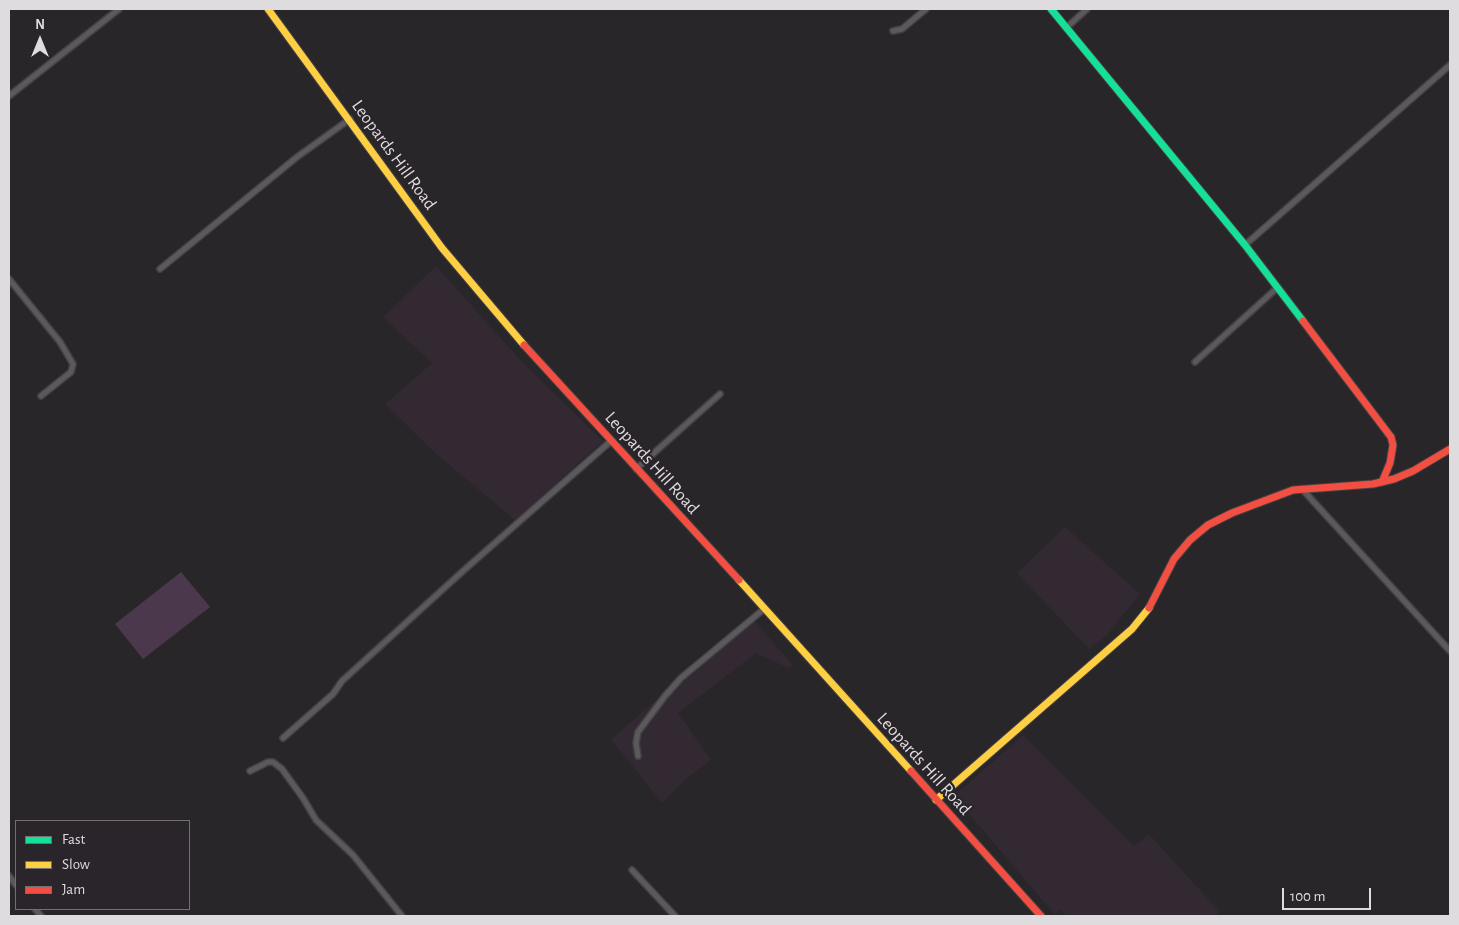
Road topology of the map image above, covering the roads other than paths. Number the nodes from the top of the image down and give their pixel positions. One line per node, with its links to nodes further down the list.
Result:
1 (119, 9): 9 (street)
2 (268, 9): 10 (street, Leopards Hill Road)
3 (926, 9): 7 (street)
4 (1051, 9): 6 (street)
5 (1087, 9): 6 (street)
6 (1066, 28): 11 (street)
7 (893, 31)
8 (1450, 66): 11 (street)
9 (9, 96)
10 (350, 119): 12 (street); 18 (street, Leopards Hill Road)
11 (1245, 245): 14 (street)
12 (160, 269)
13 (9, 279): 17 (street)
14 (1277, 288): 15 (street); 21 (street)
15 (1194, 362)
16 (720, 394): 20 (street)
17 (41, 396)
18 (612, 441): 20 (street, Leopards Hill Road); 25 (street)
19 (1450, 449): 21 (street)
20 (636, 469): 23 (street, Leopards Hill Road)
21 (1382, 482): 22 (street)
22 (1302, 489): 24 (street); 28 (street)
23 (764, 609): 26 (street); 28 (street, Leopards Hill Road)
24 (1450, 651)
25 (283, 738)
26 (638, 756)
27 (250, 771): 30 (street)
28 (936, 800): 32 (street, Leopards Hill Road)
29 (632, 870): 31 (street)
30 (402, 916)
31 (675, 916)
32 (1041, 916)

